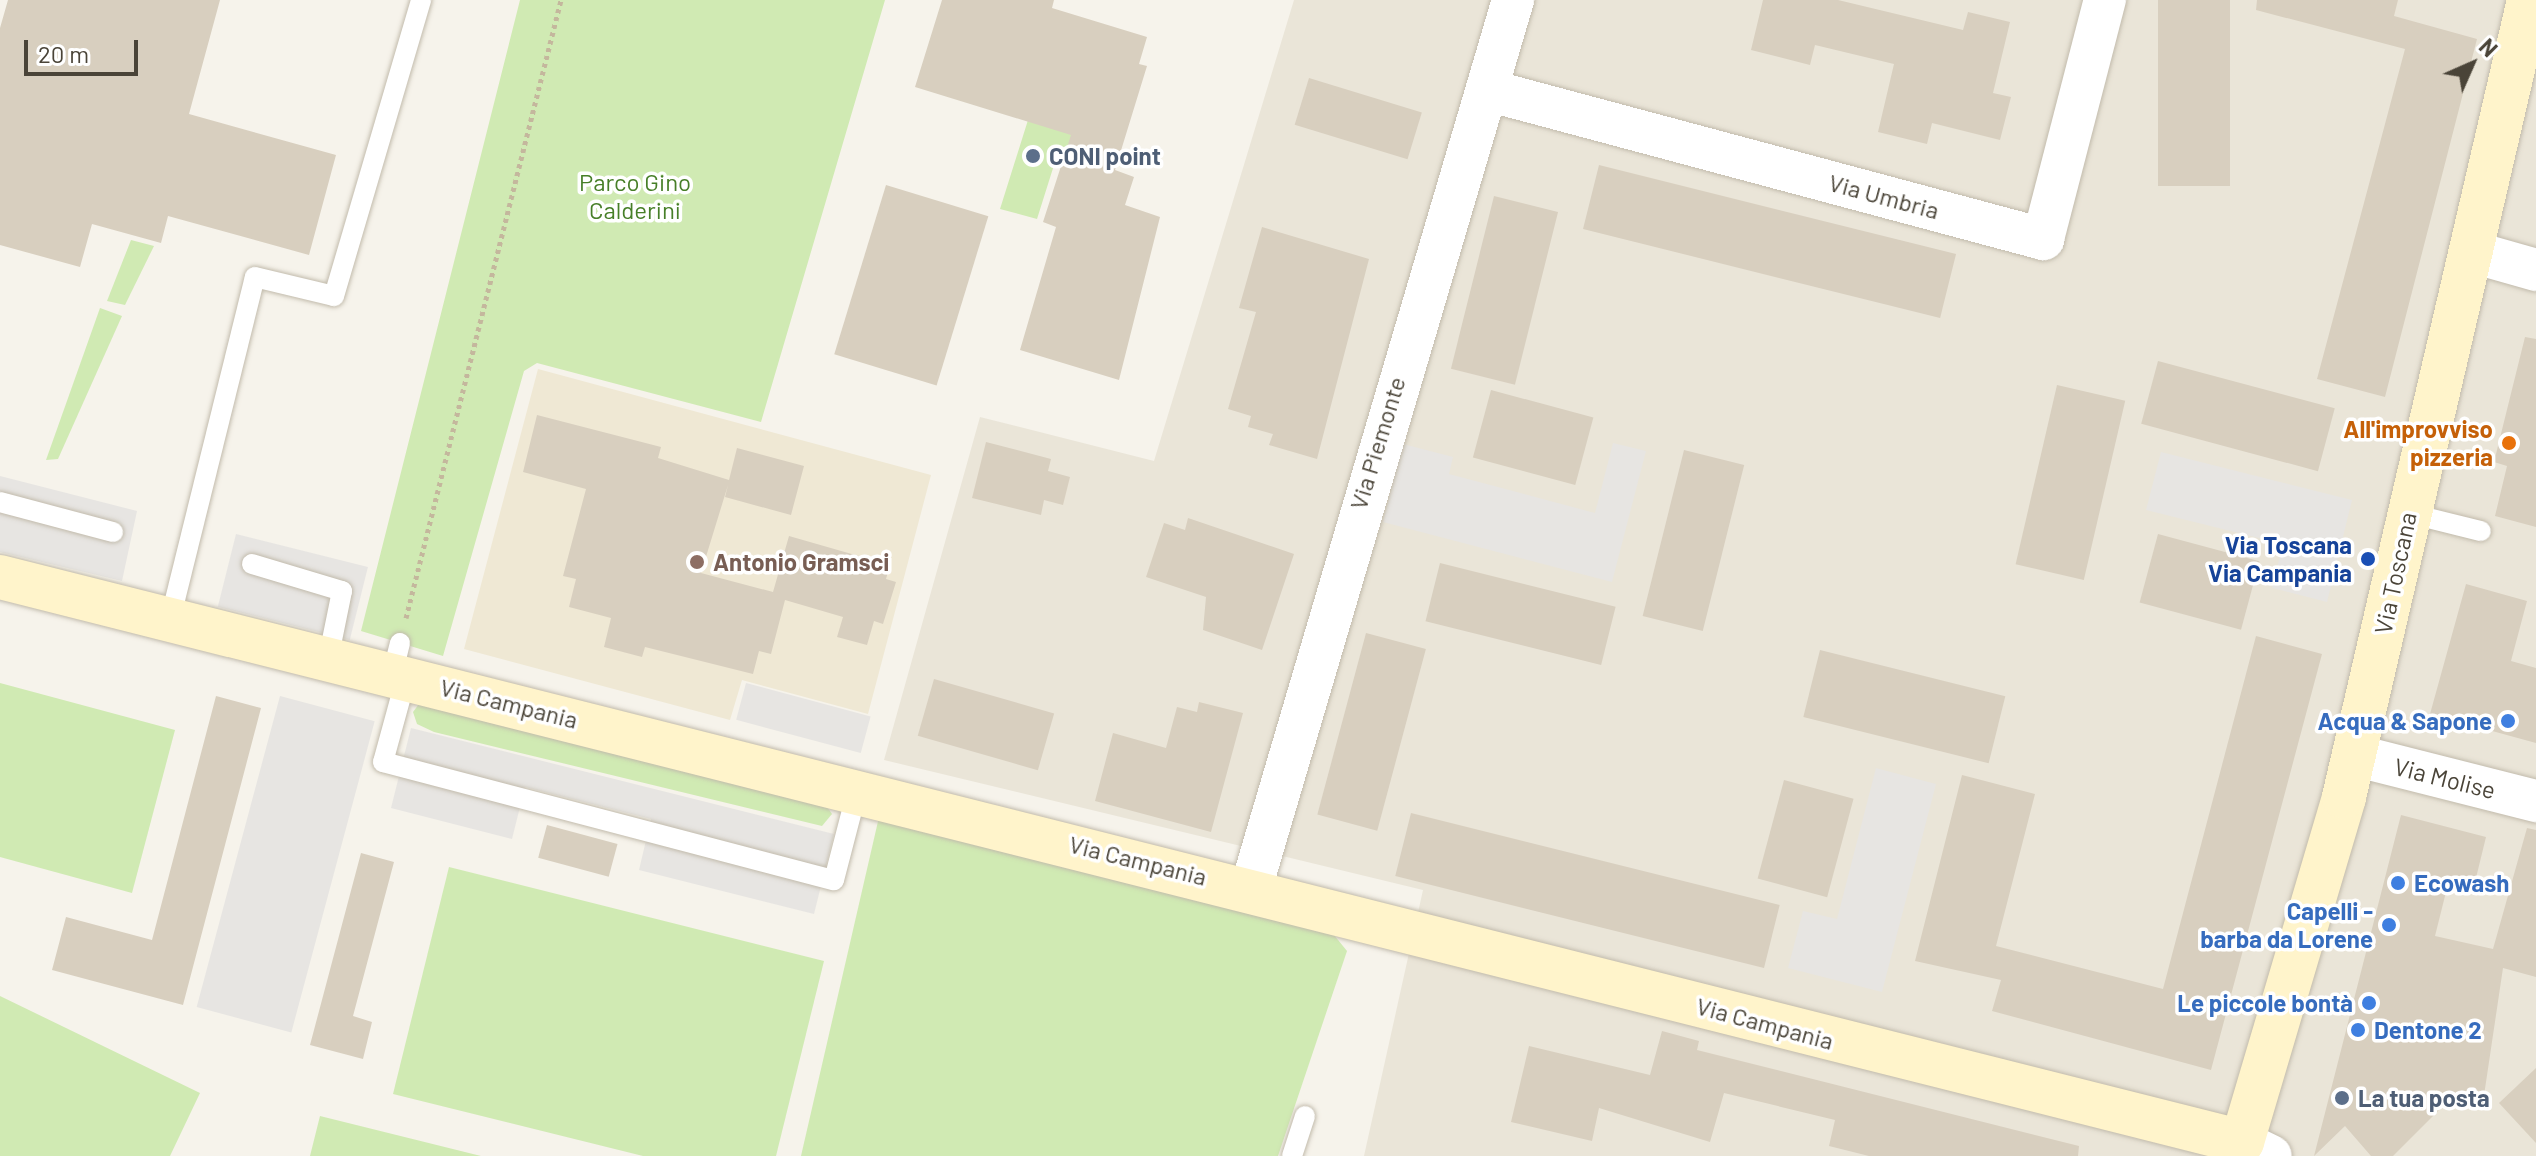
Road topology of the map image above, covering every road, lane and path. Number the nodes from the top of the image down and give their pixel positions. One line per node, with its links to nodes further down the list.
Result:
1 (421, 0): 15 (lane)
2 (561, 0): 17 (path)
3 (1513, 0): 6 (street, Via Piemonte)
4 (2105, 0): 6 (street, Via Umbria)
5 (2529, 0): 7 (street, Via Toscana)
6 (1487, 90): 21 (street, Via Piemonte)
7 (2476, 253): 8 (street); 10 (street, Via Toscana)
8 (2536, 270)
9 (0, 502): 12 (lane)
10 (2408, 513): 11 (lane); 18 (street, Via Toscana)
11 (2481, 531)
12 (113, 532)
13 (252, 564): 16 (lane)
14 (0, 577): 15 (street, Via Campania)
15 (170, 620): 16 (street, Via Campania)
16 (328, 660): 17 (street, Via Campania)
17 (399, 665): 19 (street, Via Campania); 19 (lane)
18 (2354, 755): 20 (street, Via Molise); 23 (street, Via Toscana)
19 (857, 791): 21 (street, Via Campania)
20 (2536, 801)
21 (1251, 888): 23 (street, Via Campania)
22 (1305, 1116): 24 (lane)
23 (2257, 1149)
24 (1292, 1156)

